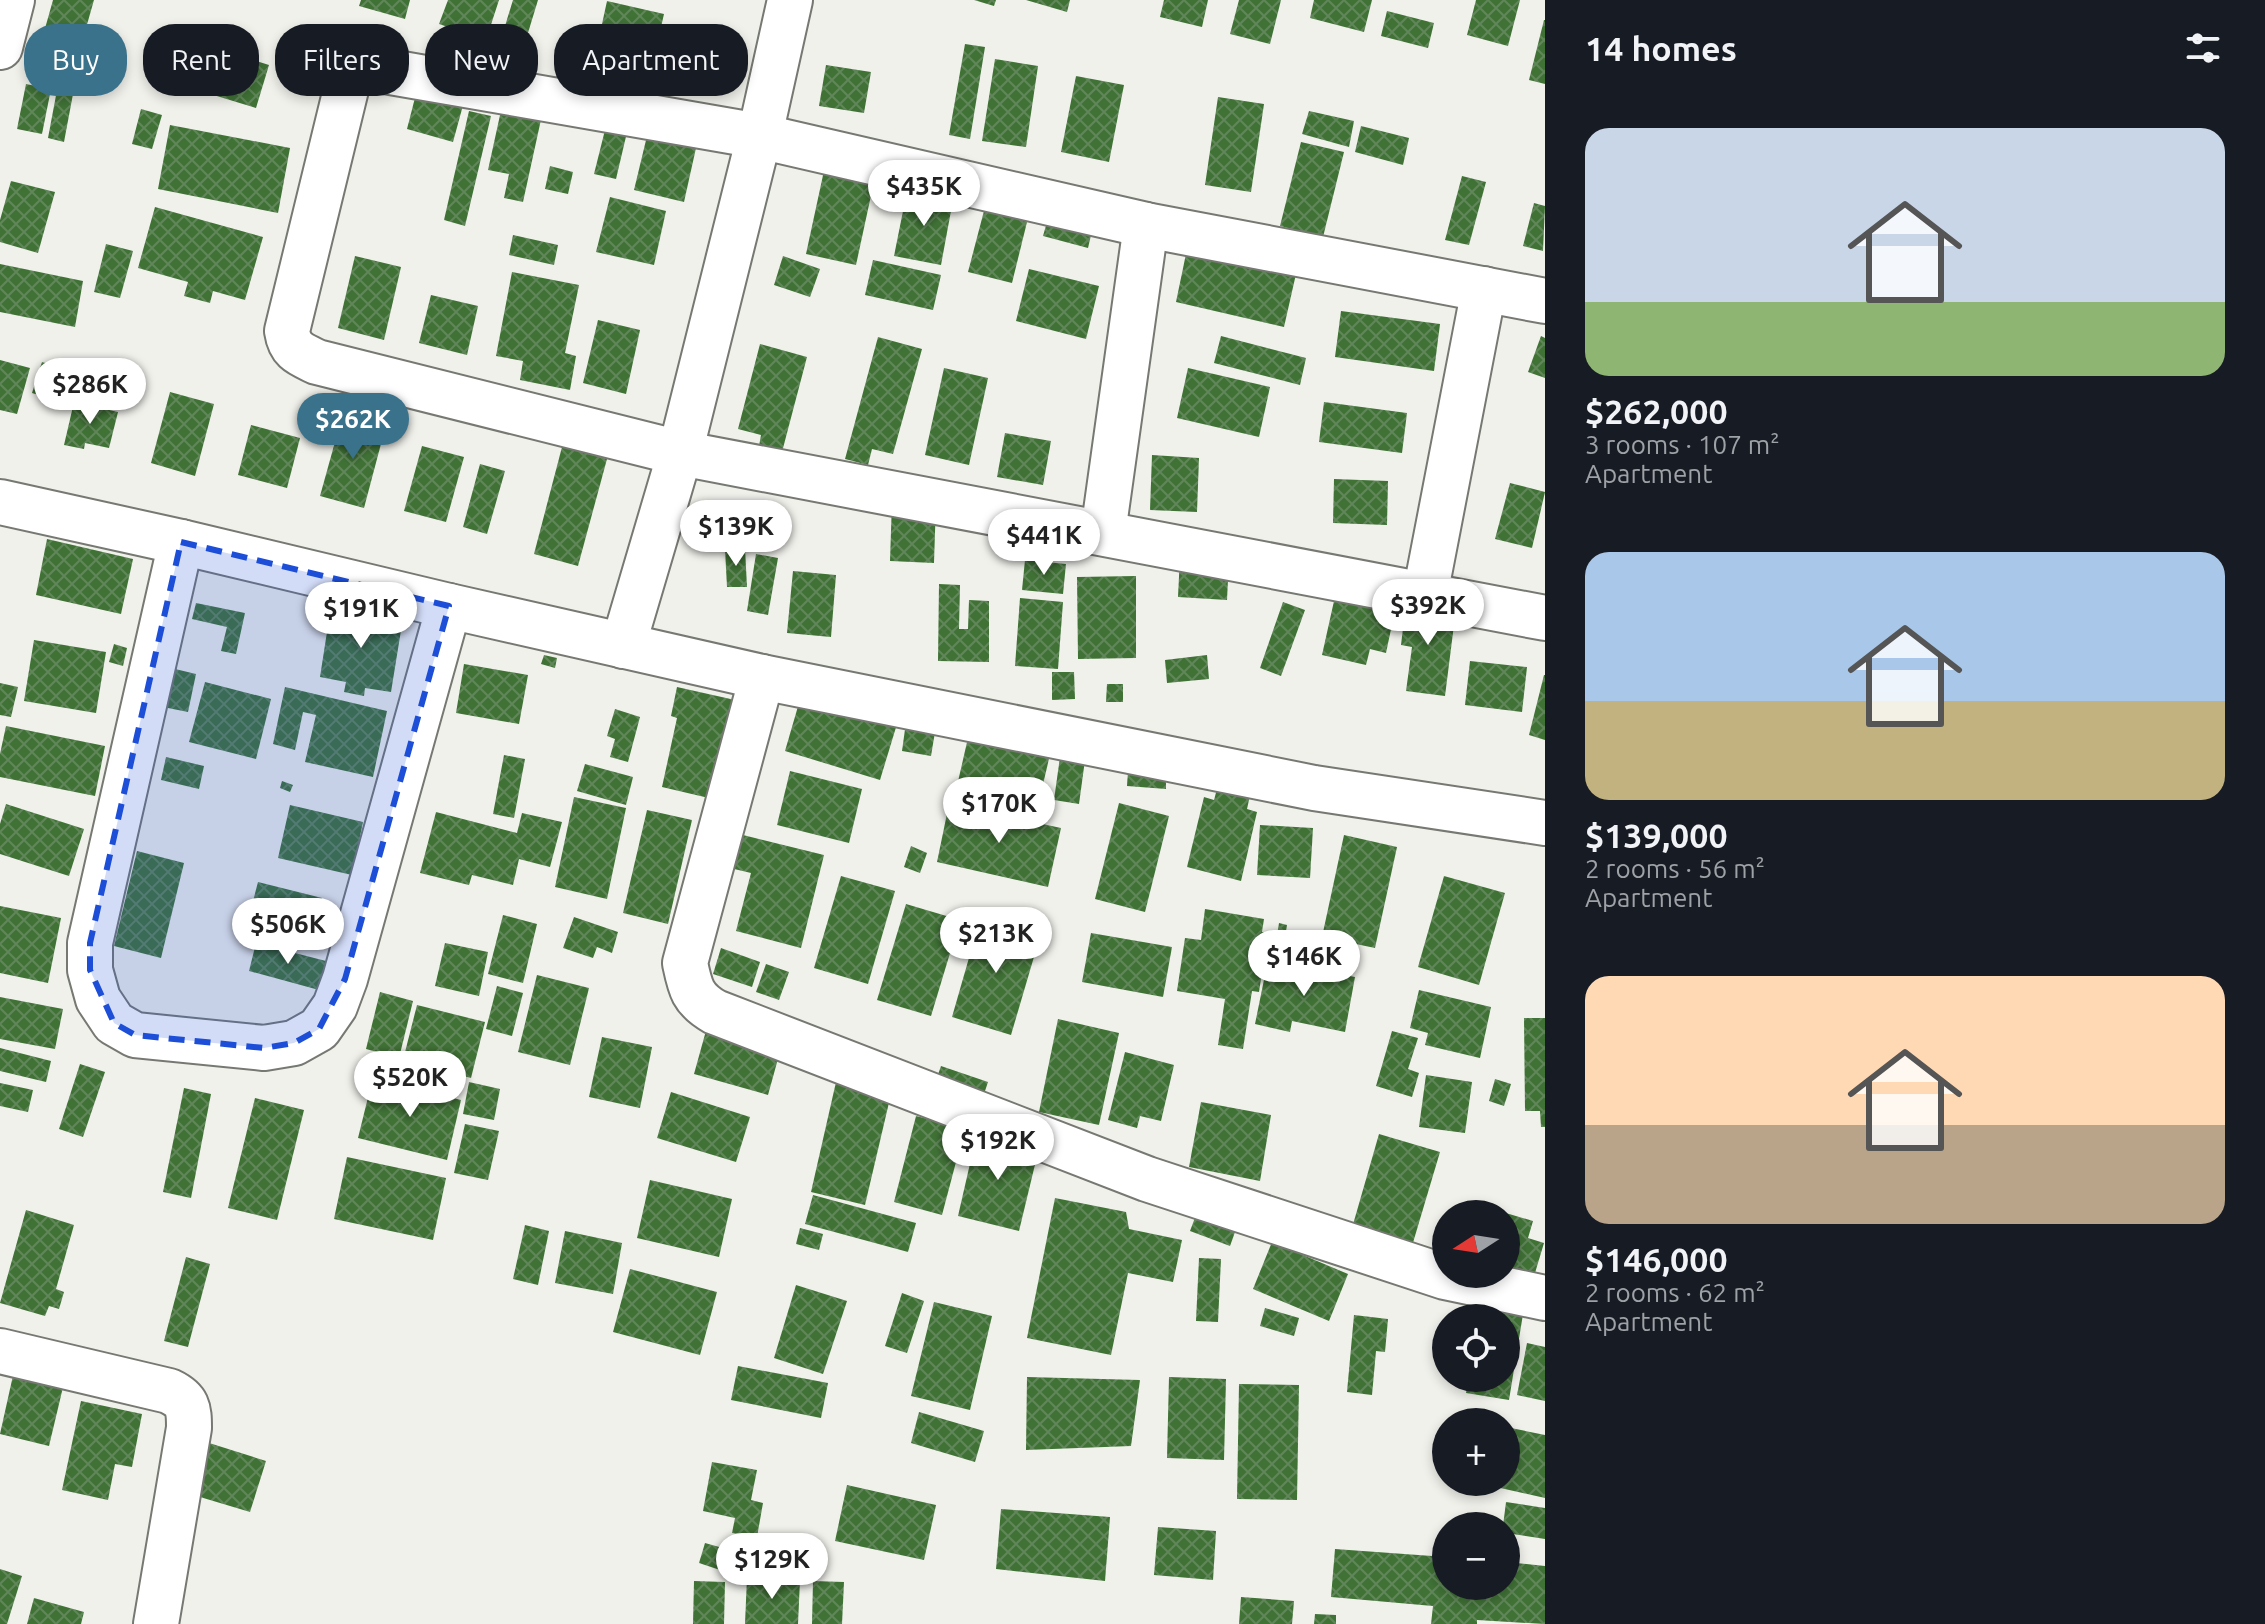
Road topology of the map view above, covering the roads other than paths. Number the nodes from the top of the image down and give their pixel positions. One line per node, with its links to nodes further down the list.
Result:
1 (11, 0): 3 (street)
2 (790, 0): 4 (street)
3 (0, 47)
4 (759, 136): 5 (street); 8 (street); 8 (street)
5 (1146, 225): 6 (street); 10 (street)
6 (1484, 289): 7 (street); 12 (street)
7 (1545, 301)
8 (680, 453): 10 (street); 15 (street)
9 (0, 502): 11 (street)
10 (1103, 533): 12 (street)
11 (181, 542): 13 (street); 13 (street)
12 (1425, 595): 14 (street)
13 (449, 606): 15 (street)
14 (1545, 618)
15 (623, 646): 16 (street)
16 (762, 677): 17 (street); 18 (street)
17 (1545, 823)
18 (1545, 1298)
19 (0, 1351): 20 (street)
20 (156, 1624)

